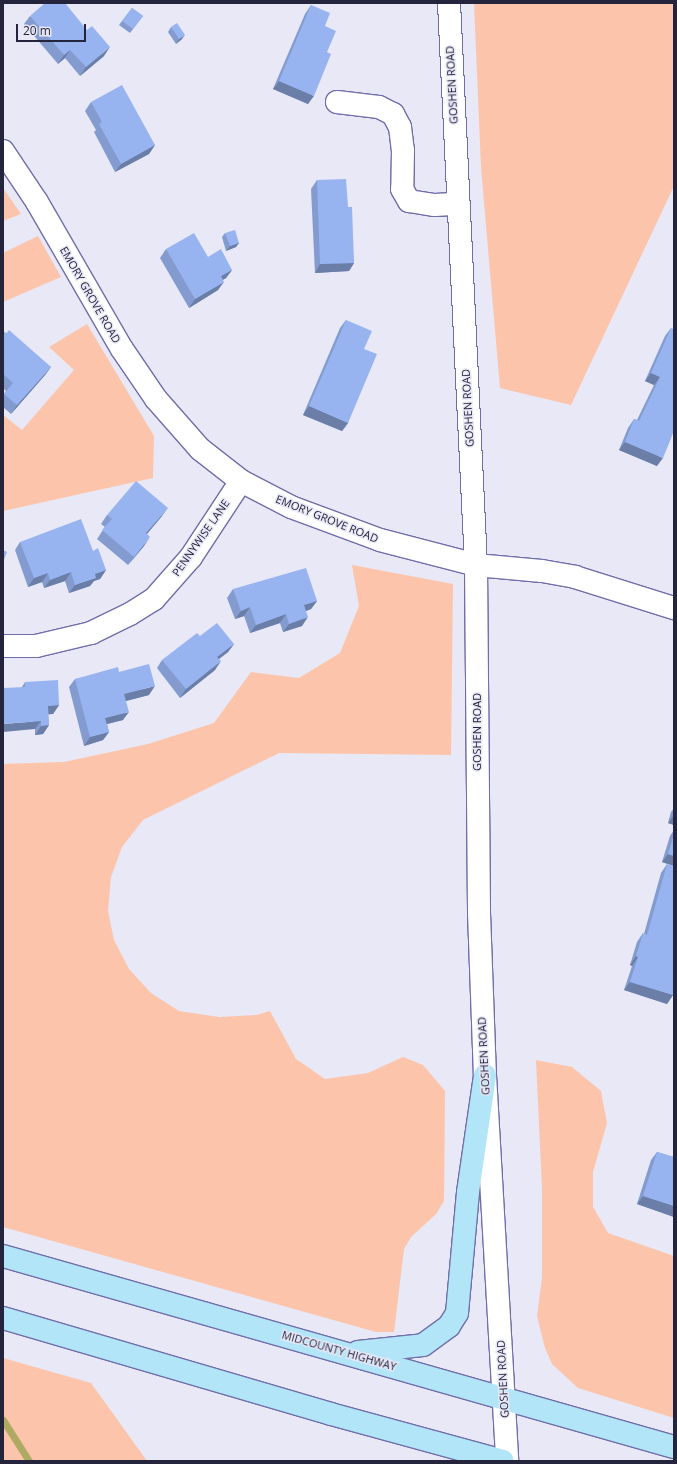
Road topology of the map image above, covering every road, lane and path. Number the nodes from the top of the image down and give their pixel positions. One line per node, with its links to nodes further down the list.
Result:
1 (449, 3): 4 (street, GOSHEN ROAD)
2 (337, 102): 4 (street)
3 (3, 151): 5 (street, EMORY GROVE ROAD)
4 (457, 204): 6 (street, GOSHEN ROAD)
5 (241, 481): 6 (street, EMORY GROVE ROAD); 8 (street, PENNYWISE LANE)
6 (476, 565): 7 (street, EMORY GROVE ROAD); 9 (street, GOSHEN ROAD)
7 (674, 608)
8 (3, 646)
9 (485, 1075): 12 (main road); 13 (street, GOSHEN ROAD)
10 (3, 1256): 12 (main road, MIDCOUNTY HIGHWAY)
11 (3, 1318): 15 (main road)
12 (348, 1354): 13 (main road, MIDCOUNTY HIGHWAY)
13 (504, 1398): 14 (main road, MIDCOUNTY HIGHWAY); 16 (street, GOSHEN ROAD)
14 (674, 1447)
15 (503, 1461)
16 (506, 1461)

